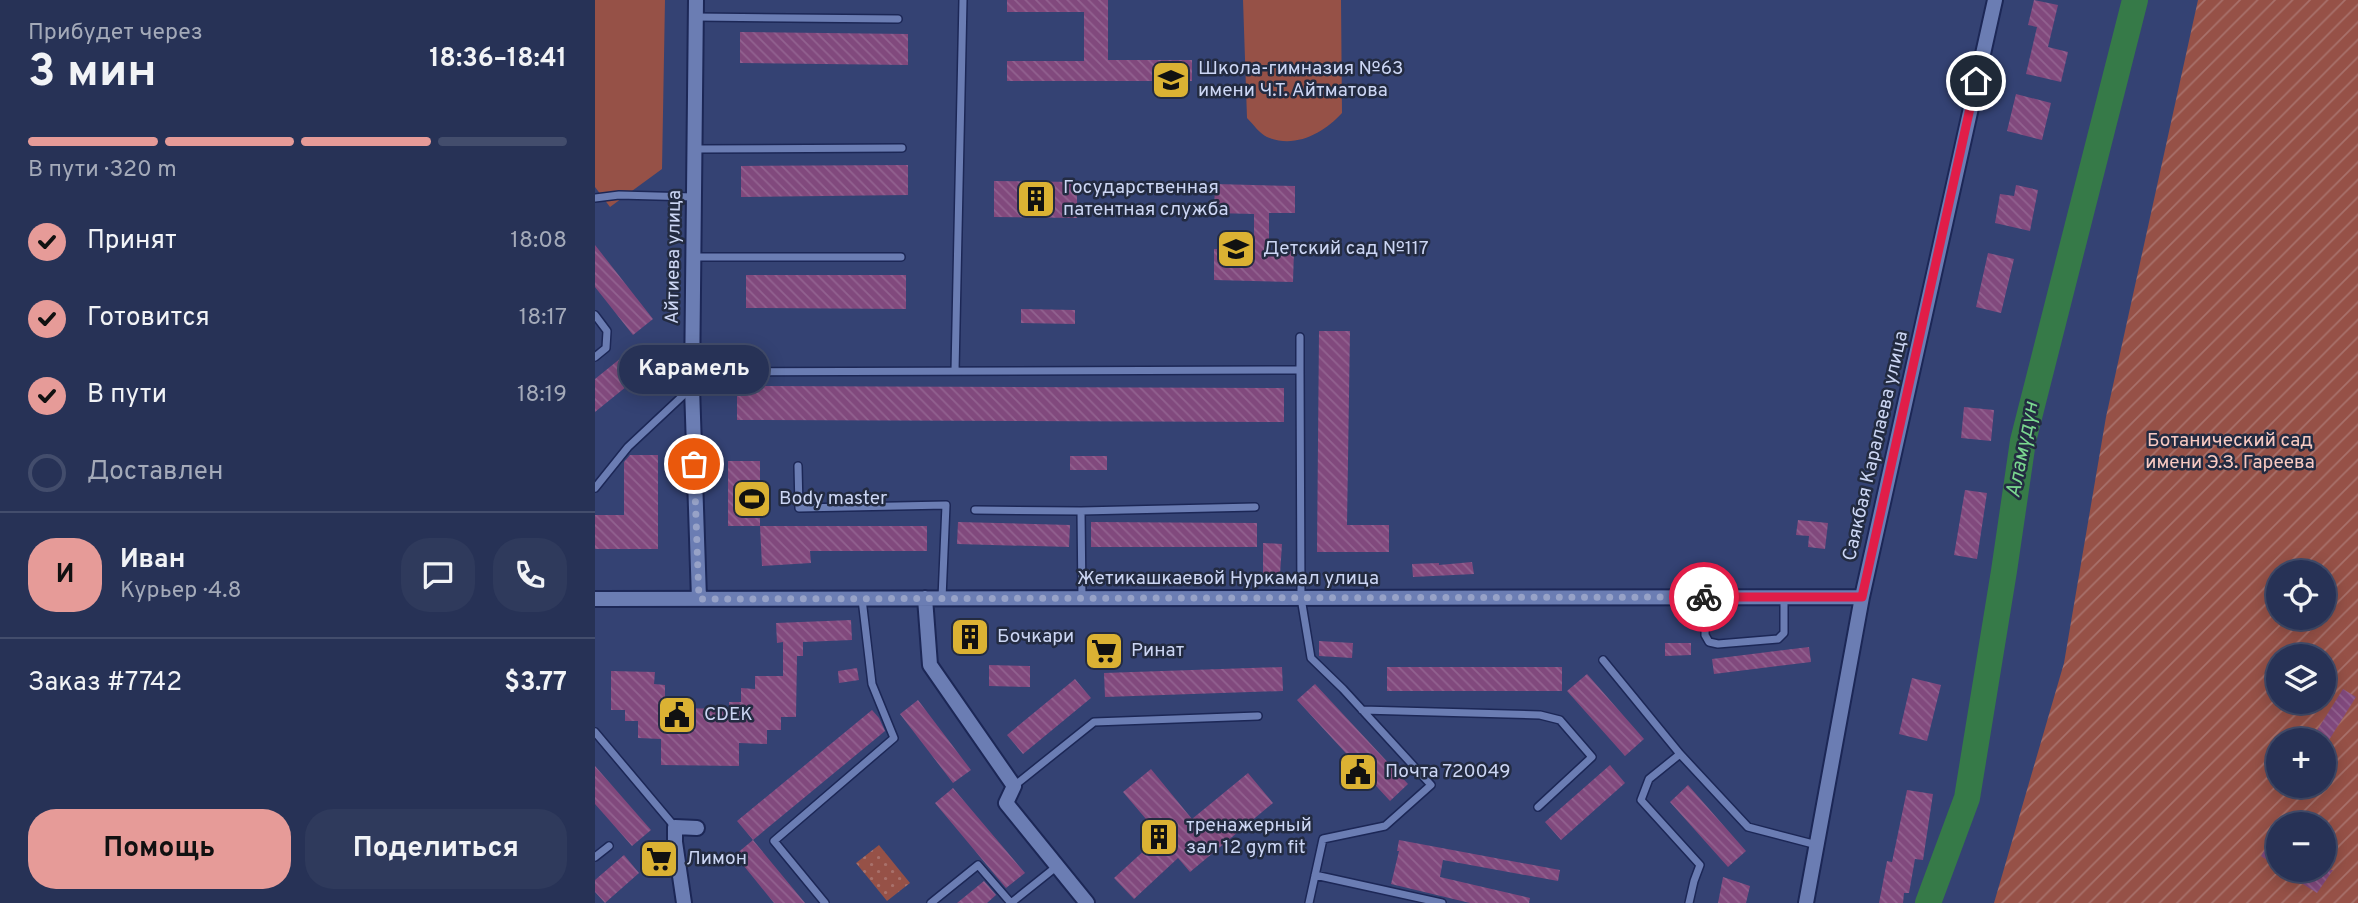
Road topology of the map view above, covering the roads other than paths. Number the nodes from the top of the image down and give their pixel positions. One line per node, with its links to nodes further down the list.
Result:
1 (696, 0): 4 (street, Айтиева улица)
2 (964, 0): 16 (lane)
3 (1994, 0): 27 (street, Саякбая Каралаева улица)
4 (696, 17): 5 (lane); 7 (street, Айтиева улица)
5 (898, 19)
6 (902, 148): 7 (lane)
7 (694, 149): 8 (street, Айтиева улица)
8 (694, 197): 9 (lane); 10 (street, Айтиева улица)
9 (595, 198)
10 (693, 257): 11 (lane); 17 (street, Айтиева улица)
11 (901, 257)
12 (595, 315): 14 (lane)
13 (1300, 337): 15 (lane)
14 (595, 357)
15 (1300, 370): 16 (lane); 24 (lane)
16 (955, 371): 17 (lane)
17 (692, 372): 18 (street, Айтиева улица)
18 (692, 387): 20 (lane); 33 (street, Айтиева улица)
19 (798, 466): 30 (lane)
20 (595, 488)
21 (1255, 507): 23 (lane)
22 (975, 510): 23 (lane)
23 (1081, 511): 31 (lane)
24 (1301, 597): 25 (street, Жетикашкаевой Нуркамал улица); 31 (street, Жетикашкаевой Нуркамал улица); 35 (lane)
25 (1706, 597): 26 (street, Жетикашкаевой Нуркамал улица); 26 (lane)
26 (1784, 597): 27 (street, Жетикашкаевой Нуркамал улица)
27 (1862, 597): 43 (street, Саякбая Каралаева улица)
28 (862, 598): 29 (street, Жетикашкаевой Нуркамал улица); 33 (street, Жетикашкаевой Нуркамал улица); 49 (lane)
29 (925, 598): 30 (street, Жетикашкаевой Нуркамал улица); 39 (street)
30 (942, 598): 31 (street, Жетикашкаевой Нуркамал улица)
31 (1082, 598)
32 (595, 599): 33 (street, Жетикашкаевой Нуркамал улица)
33 (699, 599)
34 (1603, 660): 38 (lane)
35 (1362, 710): 40 (lane); 47 (lane)
36 (1258, 716): 39 (lane)
37 (595, 732): 41 (lane)
38 (1680, 754): 43 (lane); 55 (lane)
39 (1014, 786): 46 (street)
40 (1538, 807)
41 (675, 827): 42 (street); 48 (street)
42 (697, 828)
43 (1818, 845): 56 (street, Саякбая Каралаева улица)
44 (609, 846): 45 (lane)
45 (595, 857)
46 (1056, 867): 51 (lane); 52 (street)
47 (1315, 875): 53 (lane); 54 (lane)
48 (684, 903)
49 (825, 903)
50 (930, 903): 51 (lane)
51 (1011, 903)
52 (1087, 903)
53 (1309, 903)
54 (1442, 903)
55 (1689, 903)
56 (1806, 903)

